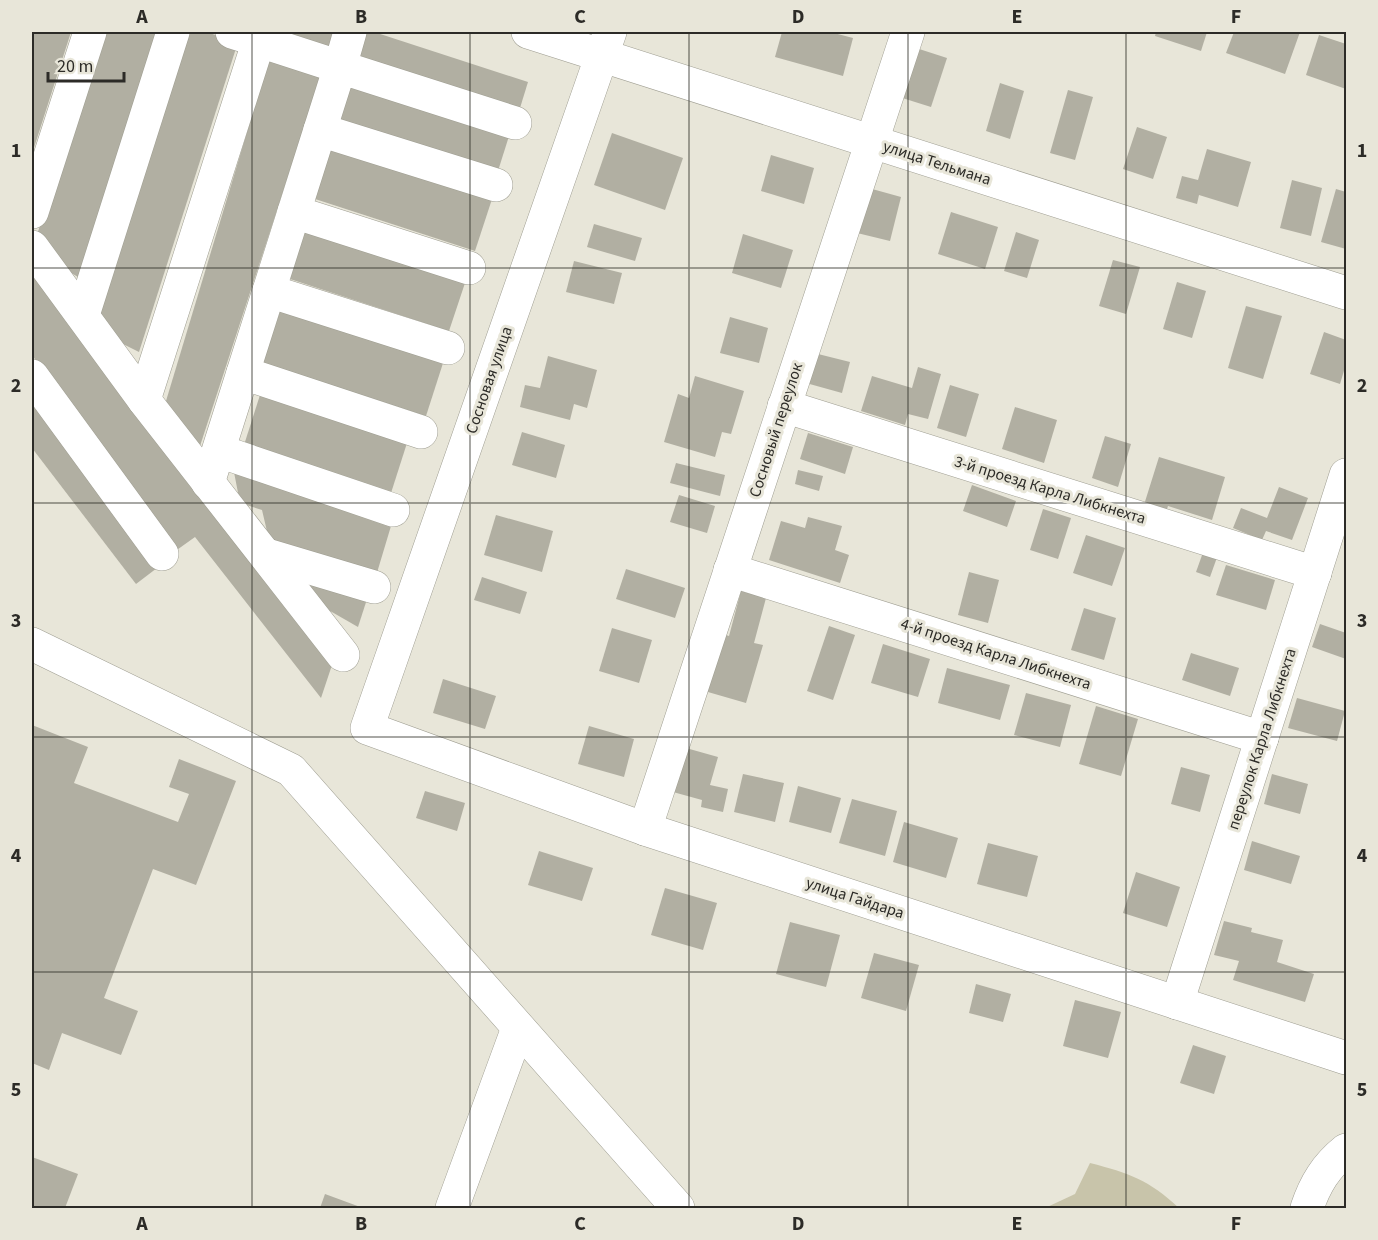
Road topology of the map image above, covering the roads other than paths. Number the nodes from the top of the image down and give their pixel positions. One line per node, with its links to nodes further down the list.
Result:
1 (90, 32): 13 (street)
2 (173, 32): 19 (street)
3 (350, 32): 8 (street)
4 (528, 32): 7 (street, улица Тельмана)
5 (908, 32): 11 (street, Сосновый переулок)
6 (246, 36): 8 (street); 23 (street)
7 (606, 43): 11 (street, улица Тельмана); 37 (street, Сосновая улица)
8 (340, 67): 9 (street); 10 (street)
9 (515, 123)
10 (320, 130): 12 (street); 14 (street)
11 (871, 142): 18 (street, улица Тельмана); 24 (street, Сосновый переулок)
12 (496, 185)
13 (32, 212)
14 (294, 212): 16 (street); 17 (street)
15 (32, 247): 19 (street)
16 (469, 268)
17 (270, 291): 20 (street); 21 (street)
18 (1347, 293)
19 (82, 315): 23 (street)
20 (448, 348)
21 (243, 373): 25 (street); 26 (street)
22 (32, 376): 30 (street)
23 (144, 400): 28 (street)
24 (784, 406): 32 (street, Сосновый переулок); 33 (street, 3-й проезд Карла Либкнехта)
25 (421, 432)
26 (219, 451): 28 (street); 29 (street)
27 (1347, 475): 33 (street, переулок Карла Либкнехта)
28 (208, 483): 31 (street)
29 (393, 510)
30 (162, 554)
31 (267, 555): 34 (street); 36 (street)
32 (730, 570): 38 (street, 4-й проезд Карла Либкнехта); 39 (street, Сосновый переулок)
33 (1315, 573): 38 (street, переулок Карла Либкнехта)
34 (374, 586)
35 (32, 644): 41 (street)
36 (343, 655)
37 (367, 728): 39 (street, улица Гайдара)
38 (1262, 738): 40 (street, переулок Карла Либкнехта)
39 (645, 829): 40 (street, улица Гайдара)
40 (1177, 1003): 42 (street, улица Гайдара)
41 (518, 1028): 44 (street); 45 (street)
42 (1347, 1058)
43 (1347, 1150): 46 (street)
44 (452, 1209)
45 (678, 1209)
46 (1307, 1209)

